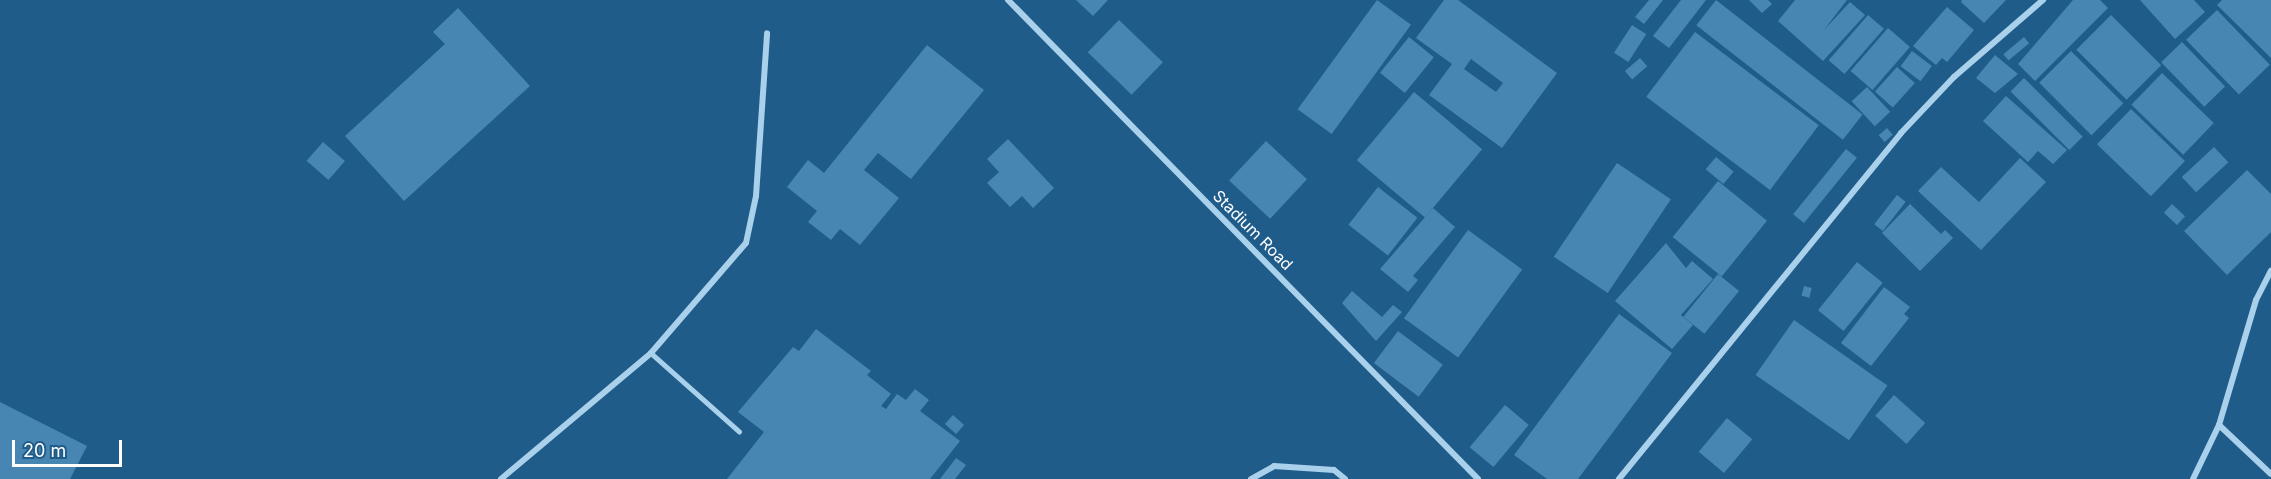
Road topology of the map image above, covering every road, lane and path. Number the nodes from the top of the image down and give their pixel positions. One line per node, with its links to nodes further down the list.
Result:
1 (1008, 0): 12 (street, Stadium Road)
2 (2043, 0): 13 (street)
3 (767, 33): 5 (street)
4 (2271, 271): 6 (street)
5 (651, 353): 7 (lane); 9 (street)
6 (2219, 425): 8 (street); 14 (street)
7 (739, 431)
8 (2271, 474)
9 (501, 479)
10 (1251, 479): 11 (street)
11 (1345, 479)
12 (1478, 479)
13 (1619, 479)
14 (2193, 479)

